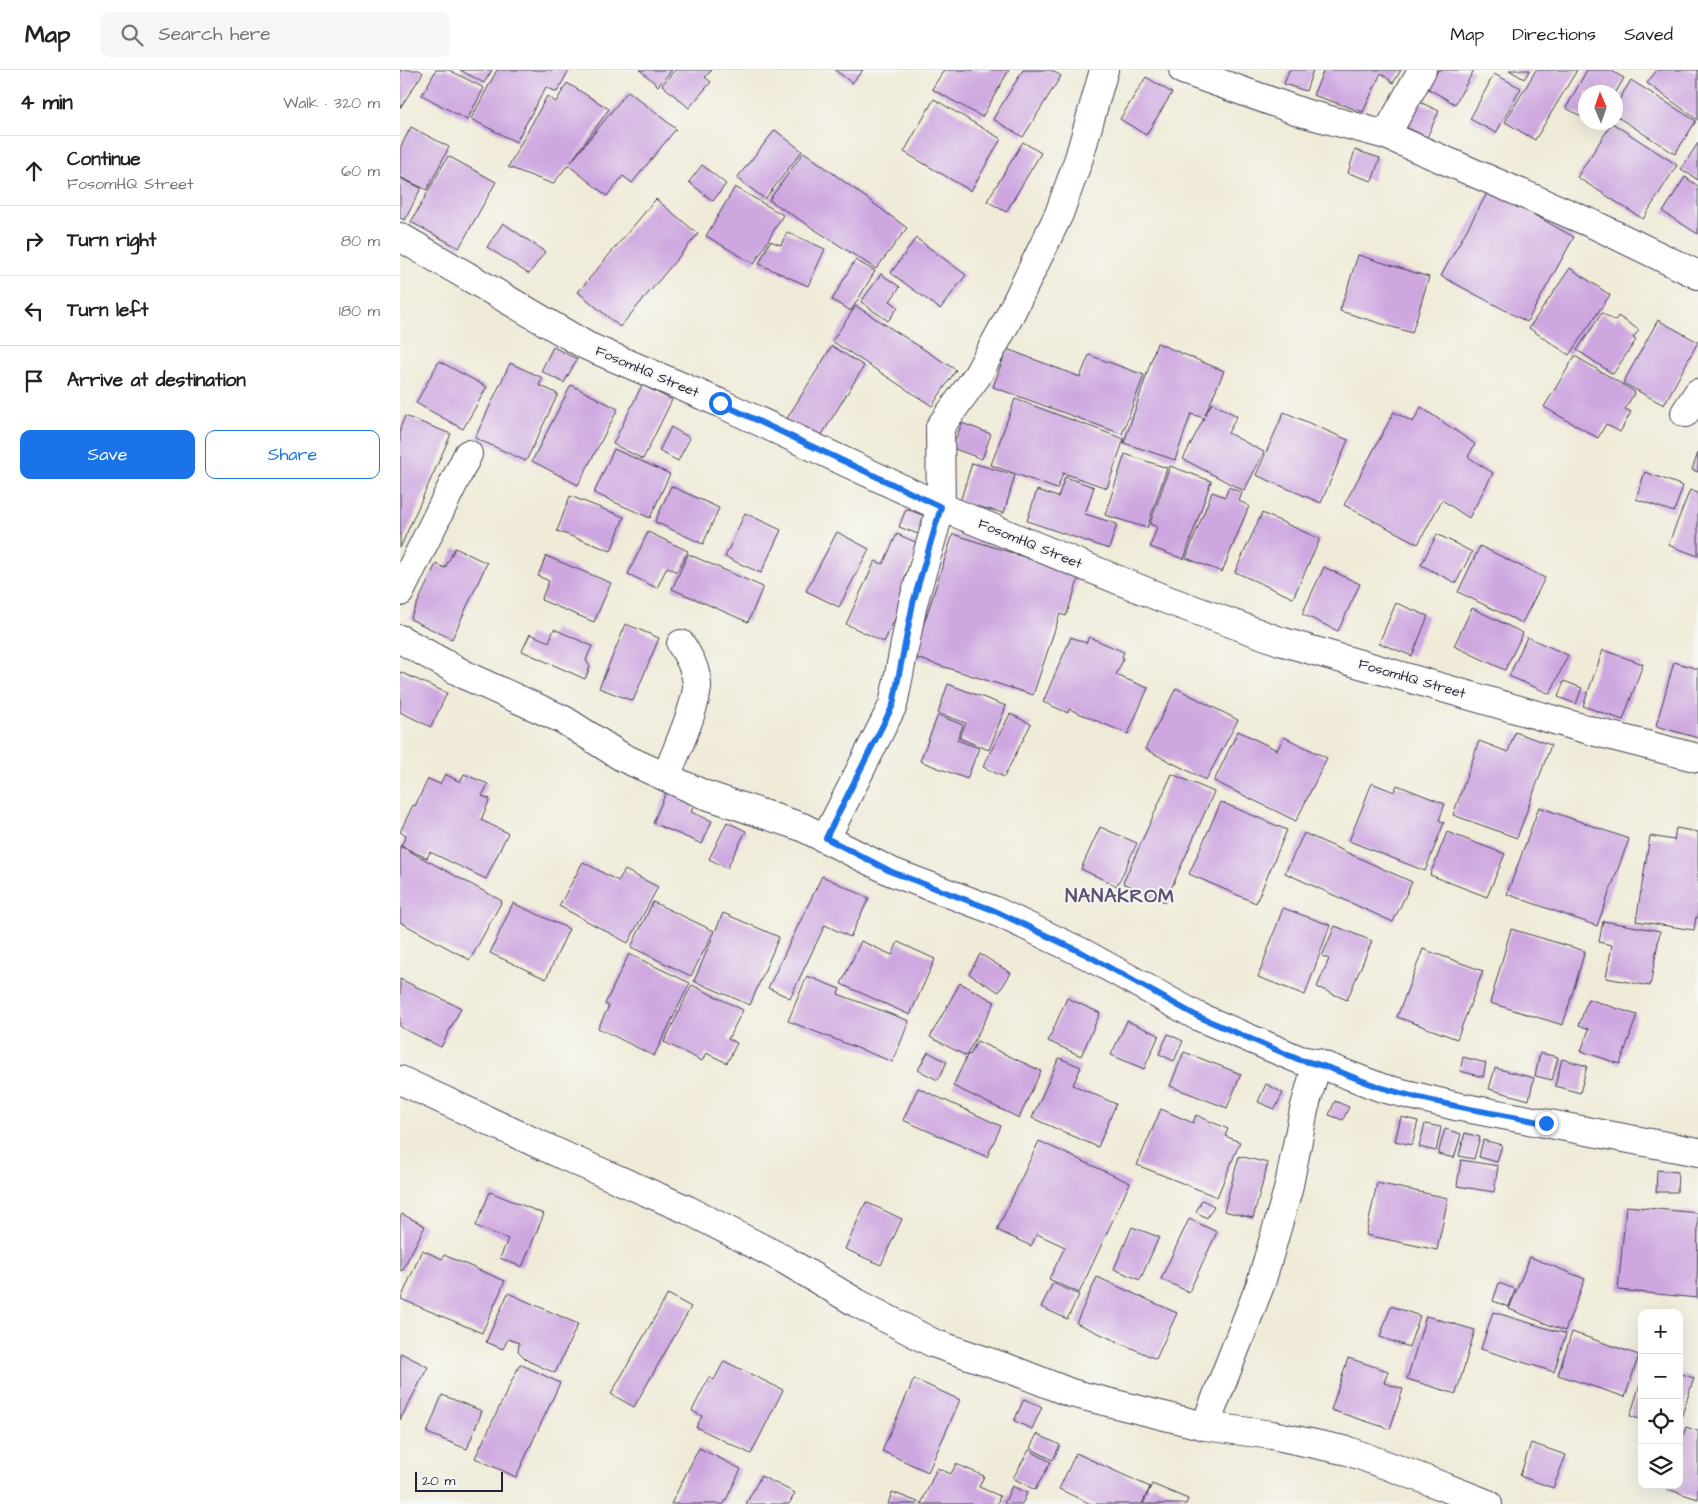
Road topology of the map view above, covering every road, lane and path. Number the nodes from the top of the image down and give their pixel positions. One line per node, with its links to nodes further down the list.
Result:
1 (1104, 70): 8 (street)
2 (1183, 70): 4 (street)
3 (1422, 70): 4 (street)
4 (1386, 135): 6 (street)
5 (400, 237): 8 (street, FosomHQ Street)
6 (1698, 275)
7 (468, 454): 9 (street)
8 (941, 507): 12 (street, FosomHQ Street); 14 (street)
9 (400, 592)
10 (400, 639): 13 (street)
11 (681, 644): 13 (street)
12 (1698, 758)
13 (666, 777): 14 (street)
14 (826, 838): 15 (street)
15 (1317, 1063): 17 (street); 18 (street)
16 (400, 1080): 18 (street)
17 (1698, 1152)
18 (1205, 1426): 19 (street)
19 (1488, 1504)

